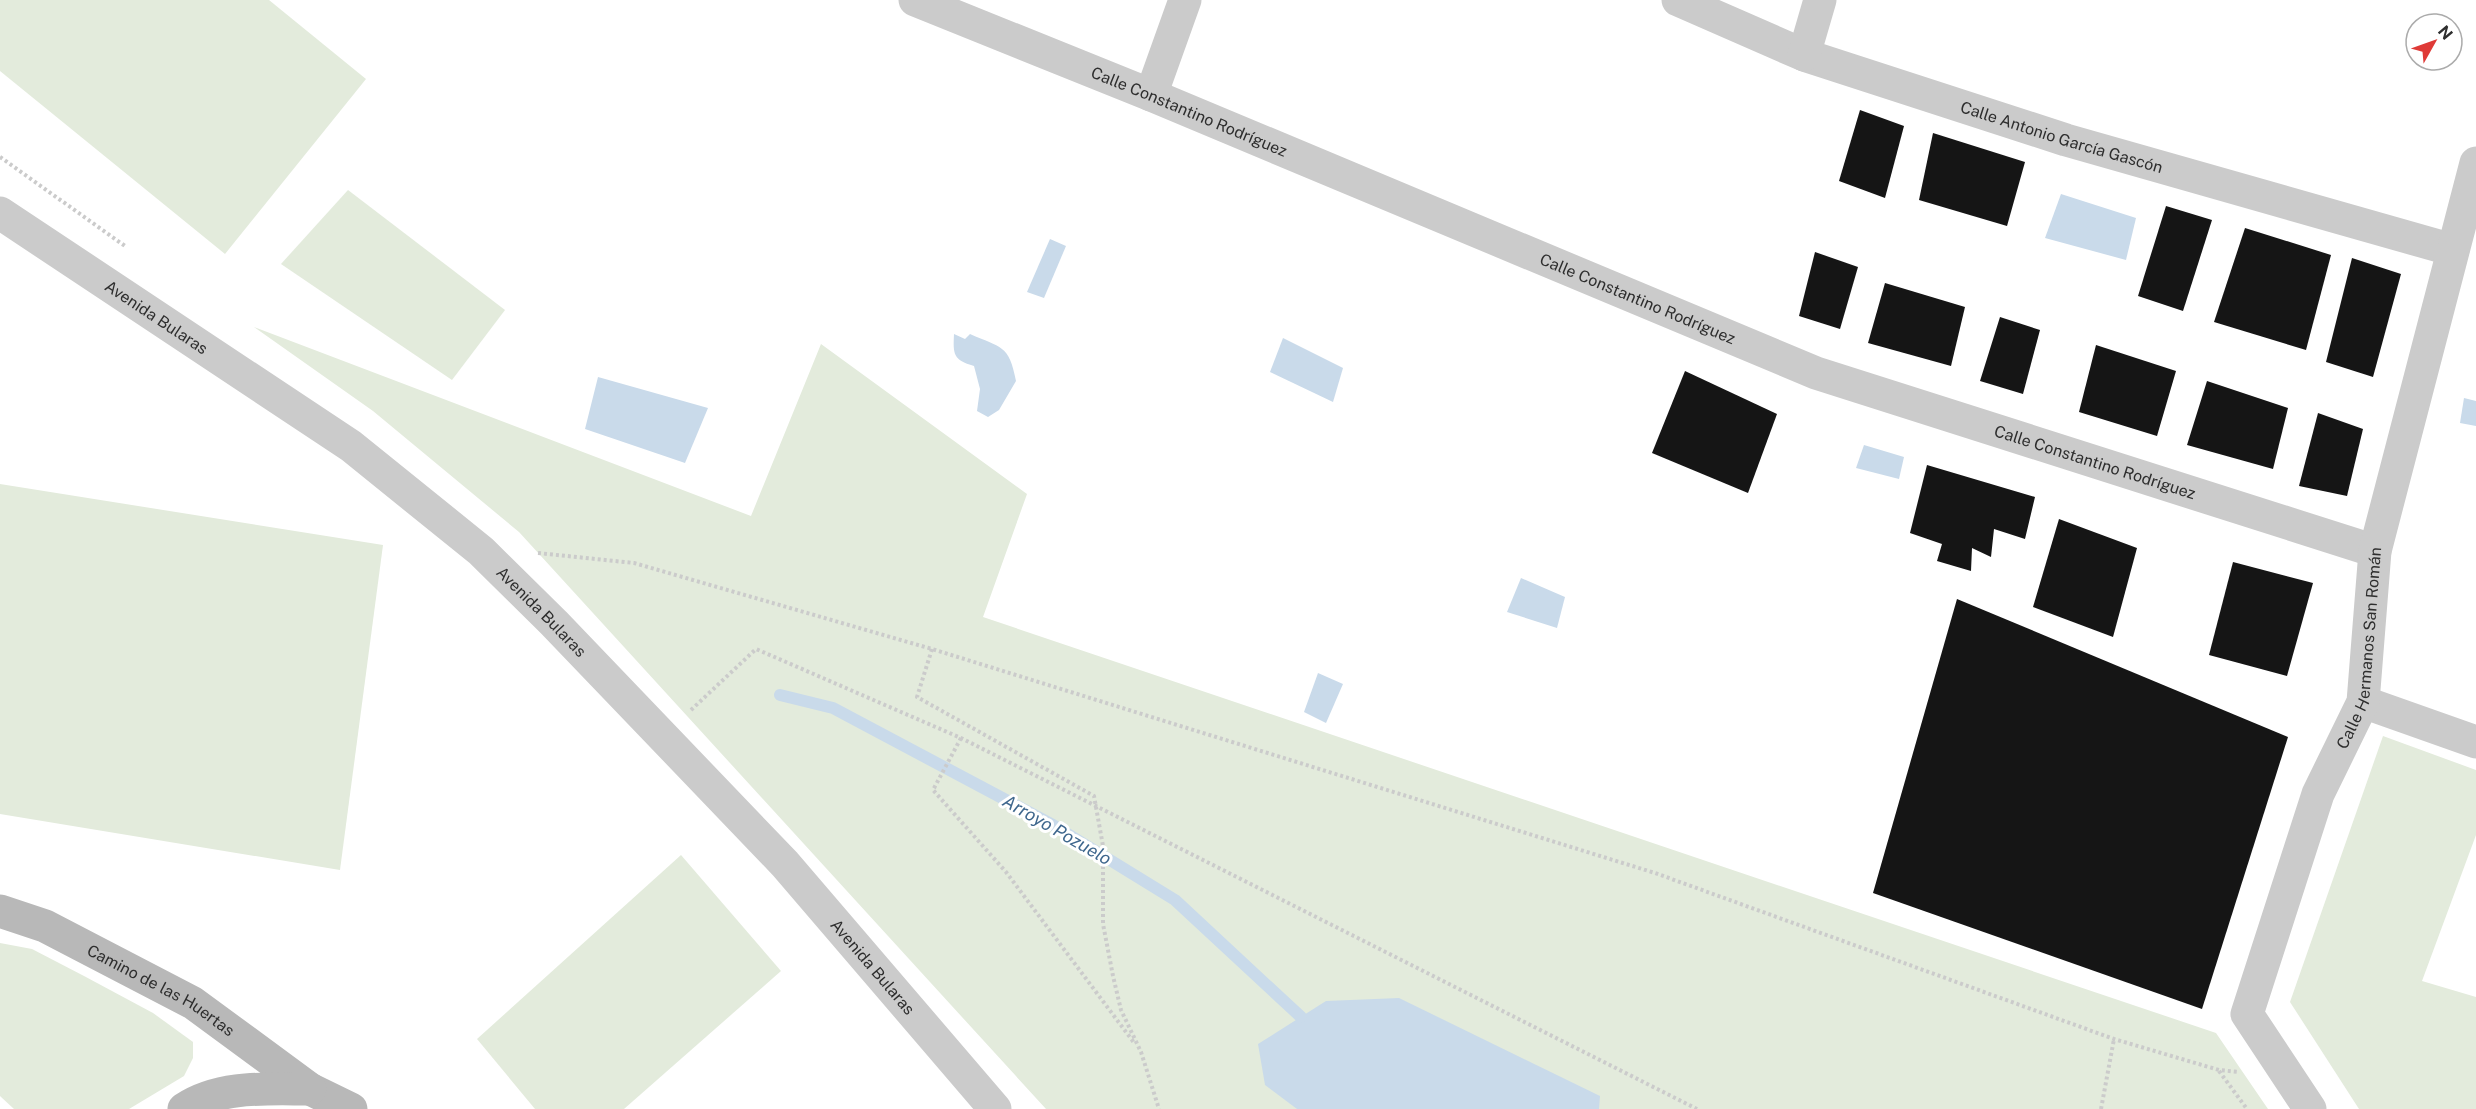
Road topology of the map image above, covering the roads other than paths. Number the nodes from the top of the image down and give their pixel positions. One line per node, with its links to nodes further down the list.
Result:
1 (915, 0): 6 (street, Calle Constantino Rodríguez)
2 (1185, 0): 6 (street)
3 (1678, 0): 5 (street, Calle Antonio García Gascón)
4 (1820, 0): 5 (street)
5 (1804, 55): 9 (street, Calle Antonio García Gascón)
6 (1151, 95): 10 (street, Calle Constantino Rodríguez)
7 (2476, 163): 9 (street, Calle Hermanos San Román)
8 (0, 213): 17 (street, Avenida Bularas)
9 (2453, 250): 10 (street, Calle Hermanos San Román)
10 (2375, 551): 11 (street, Calle Hermanos San Román)
11 (2363, 702): 12 (street); 18 (street, Calle Hermanos San Román)
12 (2476, 742)
13 (0, 911): 14 (main road, Camino de las Huertas)
14 (310, 1089): 15 (main road, Camino de las Huertas); 16 (main road, Camino de las Huertas)
15 (184, 1109)
16 (351, 1109)
17 (995, 1109)
18 (2310, 1109)

